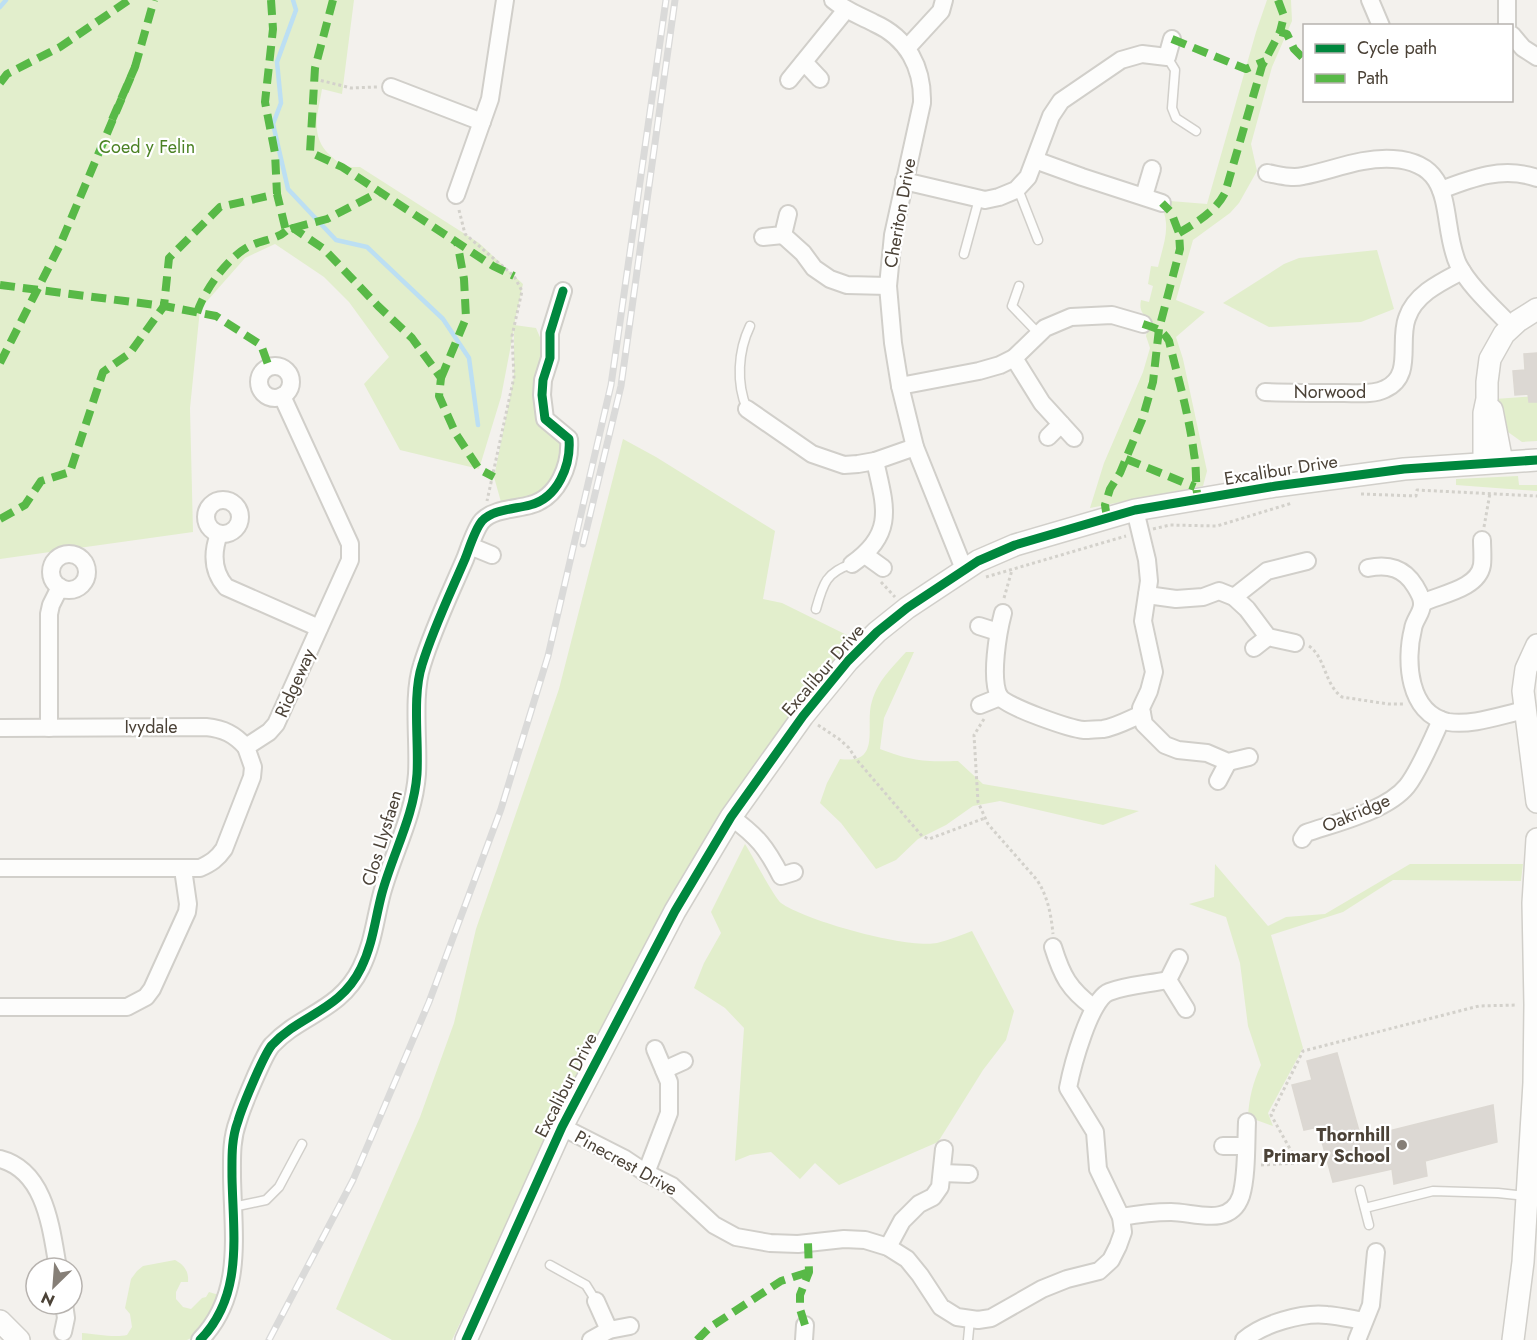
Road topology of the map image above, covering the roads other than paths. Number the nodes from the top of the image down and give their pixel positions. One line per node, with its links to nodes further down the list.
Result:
1 (505, 0): 17 (street)
2 (944, 0): 10 (street)
3 (1370, 0): 6 (street)
4 (1507, 0): 7 (street)
5 (839, 5): 10 (street, Cheriton Drive); 13 (street)
6 (1380, 24)
7 (1508, 24)
8 (1513, 36): 12 (street)
9 (1172, 39): 11 (street)
10 (907, 48): 23 (street, Cheriton Drive)
11 (1167, 57): 18 (lane); 19 (street)
12 (1537, 57)
13 (804, 62): 14 (street); 15 (street)
14 (820, 79)
15 (789, 80)
16 (391, 87): 17 (street)
17 (482, 122): 26 (street)
18 (1196, 131)
19 (1035, 159): 24 (street); 27 (street)
20 (1152, 169): 27 (street)
21 (1267, 173): 25 (street)
22 (1537, 178): 25 (street)
23 (904, 182): 28 (street); 36 (street, Cheriton Drive)
24 (1018, 189): 28 (street); 33 (lane)
25 (1441, 190): 35 (street)
26 (456, 195)
27 (1144, 196): 29 (street)
28 (979, 199): 34 (lane)
29 (1162, 203)
30 (788, 214): 31 (street)
31 (783, 235): 32 (street); 36 (street)
32 (763, 237)
33 (1038, 240)
34 (963, 254)
35 (1462, 271): 42 (street); 46 (street, Norwood)
36 (888, 286): 45 (street, Cheriton Drive)
37 (1019, 286): 43 (lane)
38 (563, 291): 59 (street, Clos Llysfaen)
39 (1537, 309): 42 (street)
40 (1143, 324): 43 (street)
41 (750, 326): 48 (lane)
42 (1512, 327): 55 (street)
43 (1038, 333): 44 (street)
44 (1014, 358): 45 (street); 49 (street)
45 (900, 386): 52 (street, Cheriton Drive)
46 (1265, 392)
47 (282, 396): 73 (street, Ridgeway)
48 (747, 409): 53 (street)
49 (1061, 424): 50 (street); 51 (street)
50 (1048, 437)
51 (1074, 438)
52 (915, 447): 53 (street); 65 (street, Cheriton Drive)
53 (875, 460): 61 (street)
54 (1537, 460): 55 (street, Excalibur Drive)
55 (1493, 463): 56 (street, Excalibur Drive)
56 (1135, 510): 65 (street, Excalibur Drive); 67 (street)
57 (219, 534): 73 (street, Ridgeway)
58 (1482, 540): 69 (street)
59 (470, 546): 60 (street); 116 (street, Clos Llysfaen)
60 (492, 555)
61 (859, 559): 63 (street); 70 (lane)
62 (1307, 561): 68 (street)
63 (883, 568)
64 (1368, 568): 69 (street)
65 (964, 569): 89 (street, Excalibur Drive)
66 (60, 587): 83 (street)
67 (1147, 596): 68 (street); 80 (street)
68 (1234, 597): 75 (street)
69 (1422, 603): 81 (street)
70 (816, 609)
71 (1003, 613): 74 (street)
72 (979, 626): 74 (street)
73 (319, 628): 84 (street, Ridgeway)
74 (998, 632): 80 (street)
75 (1268, 638): 76 (street); 78 (street)
76 (1294, 643)
77 (1537, 645): 79 (street)
78 (1254, 648)
79 (1525, 710): 81 (street); 88 (street)
80 (1142, 714): 86 (street)
81 (1441, 720): 91 (street, Oakridge)
82 (0, 728): 83 (street, Ivydale)
83 (49, 728): 84 (street, Ivydale)
84 (246, 747): 93 (street)
85 (1249, 757): 86 (street)
86 (1228, 762): 87 (street)
87 (1218, 781)
88 (1537, 802)
89 (731, 817): 94 (street); 105 (street, Excalibur Drive)
90 (1537, 838): 115 (street)
91 (1302, 839)
92 (0, 868): 93 (street)
93 (183, 869): 98 (street)
94 (794, 872)
95 (1053, 947): 99 (street)
96 (1179, 958): 97 (street)
97 (1168, 980): 99 (street); 100 (street)
98 (0, 1007)
99 (1093, 1007): 118 (street)
100 (1186, 1009)
101 (655, 1049): 103 (street)
102 (684, 1061): 103 (street)
103 (664, 1070): 111 (street)
104 (1247, 1122): 108 (street)
105 (562, 1127): 111 (street, Pinecrest Drive); 135 (street, Excalibur Drive)
106 (303, 1144): 116 (lane)
107 (1223, 1146): 108 (street)
108 (1246, 1146): 118 (street)
109 (944, 1149): 112 (street)
110 (0, 1159): 122 (street)
111 (646, 1173): 120 (street, Pinecrest Drive)
112 (942, 1173): 113 (street); 120 (street)
113 (969, 1174)
114 (1360, 1190): 117 (lane)
115 (1526, 1196): 117 (lane); 123 (street)
116 (233, 1207): 134 (street, Clos Llysfaen)
117 (1365, 1208): 119 (lane)
118 (1121, 1217): 127 (street)
119 (1369, 1225)
120 (888, 1247): 127 (street, Pinecrest Drive)
121 (1376, 1252): 128 (street)
122 (56, 1256)
123 (1530, 1262): 140 (street)
124 (550, 1265): 125 (lane)
125 (596, 1301): 131 (street)
126 (66, 1316): 132 (street)
127 (970, 1319): 137 (lane)
128 (1364, 1321): 138 (street); 139 (street)
129 (0, 1322): 133 (street)
130 (630, 1326): 131 (street)
131 (609, 1330): 136 (street)
132 (63, 1332)
133 (19, 1340)
134 (200, 1340)
135 (466, 1340)
136 (591, 1340)
137 (968, 1340)
138 (1244, 1340)
139 (1357, 1340)
140 (1513, 1340)

